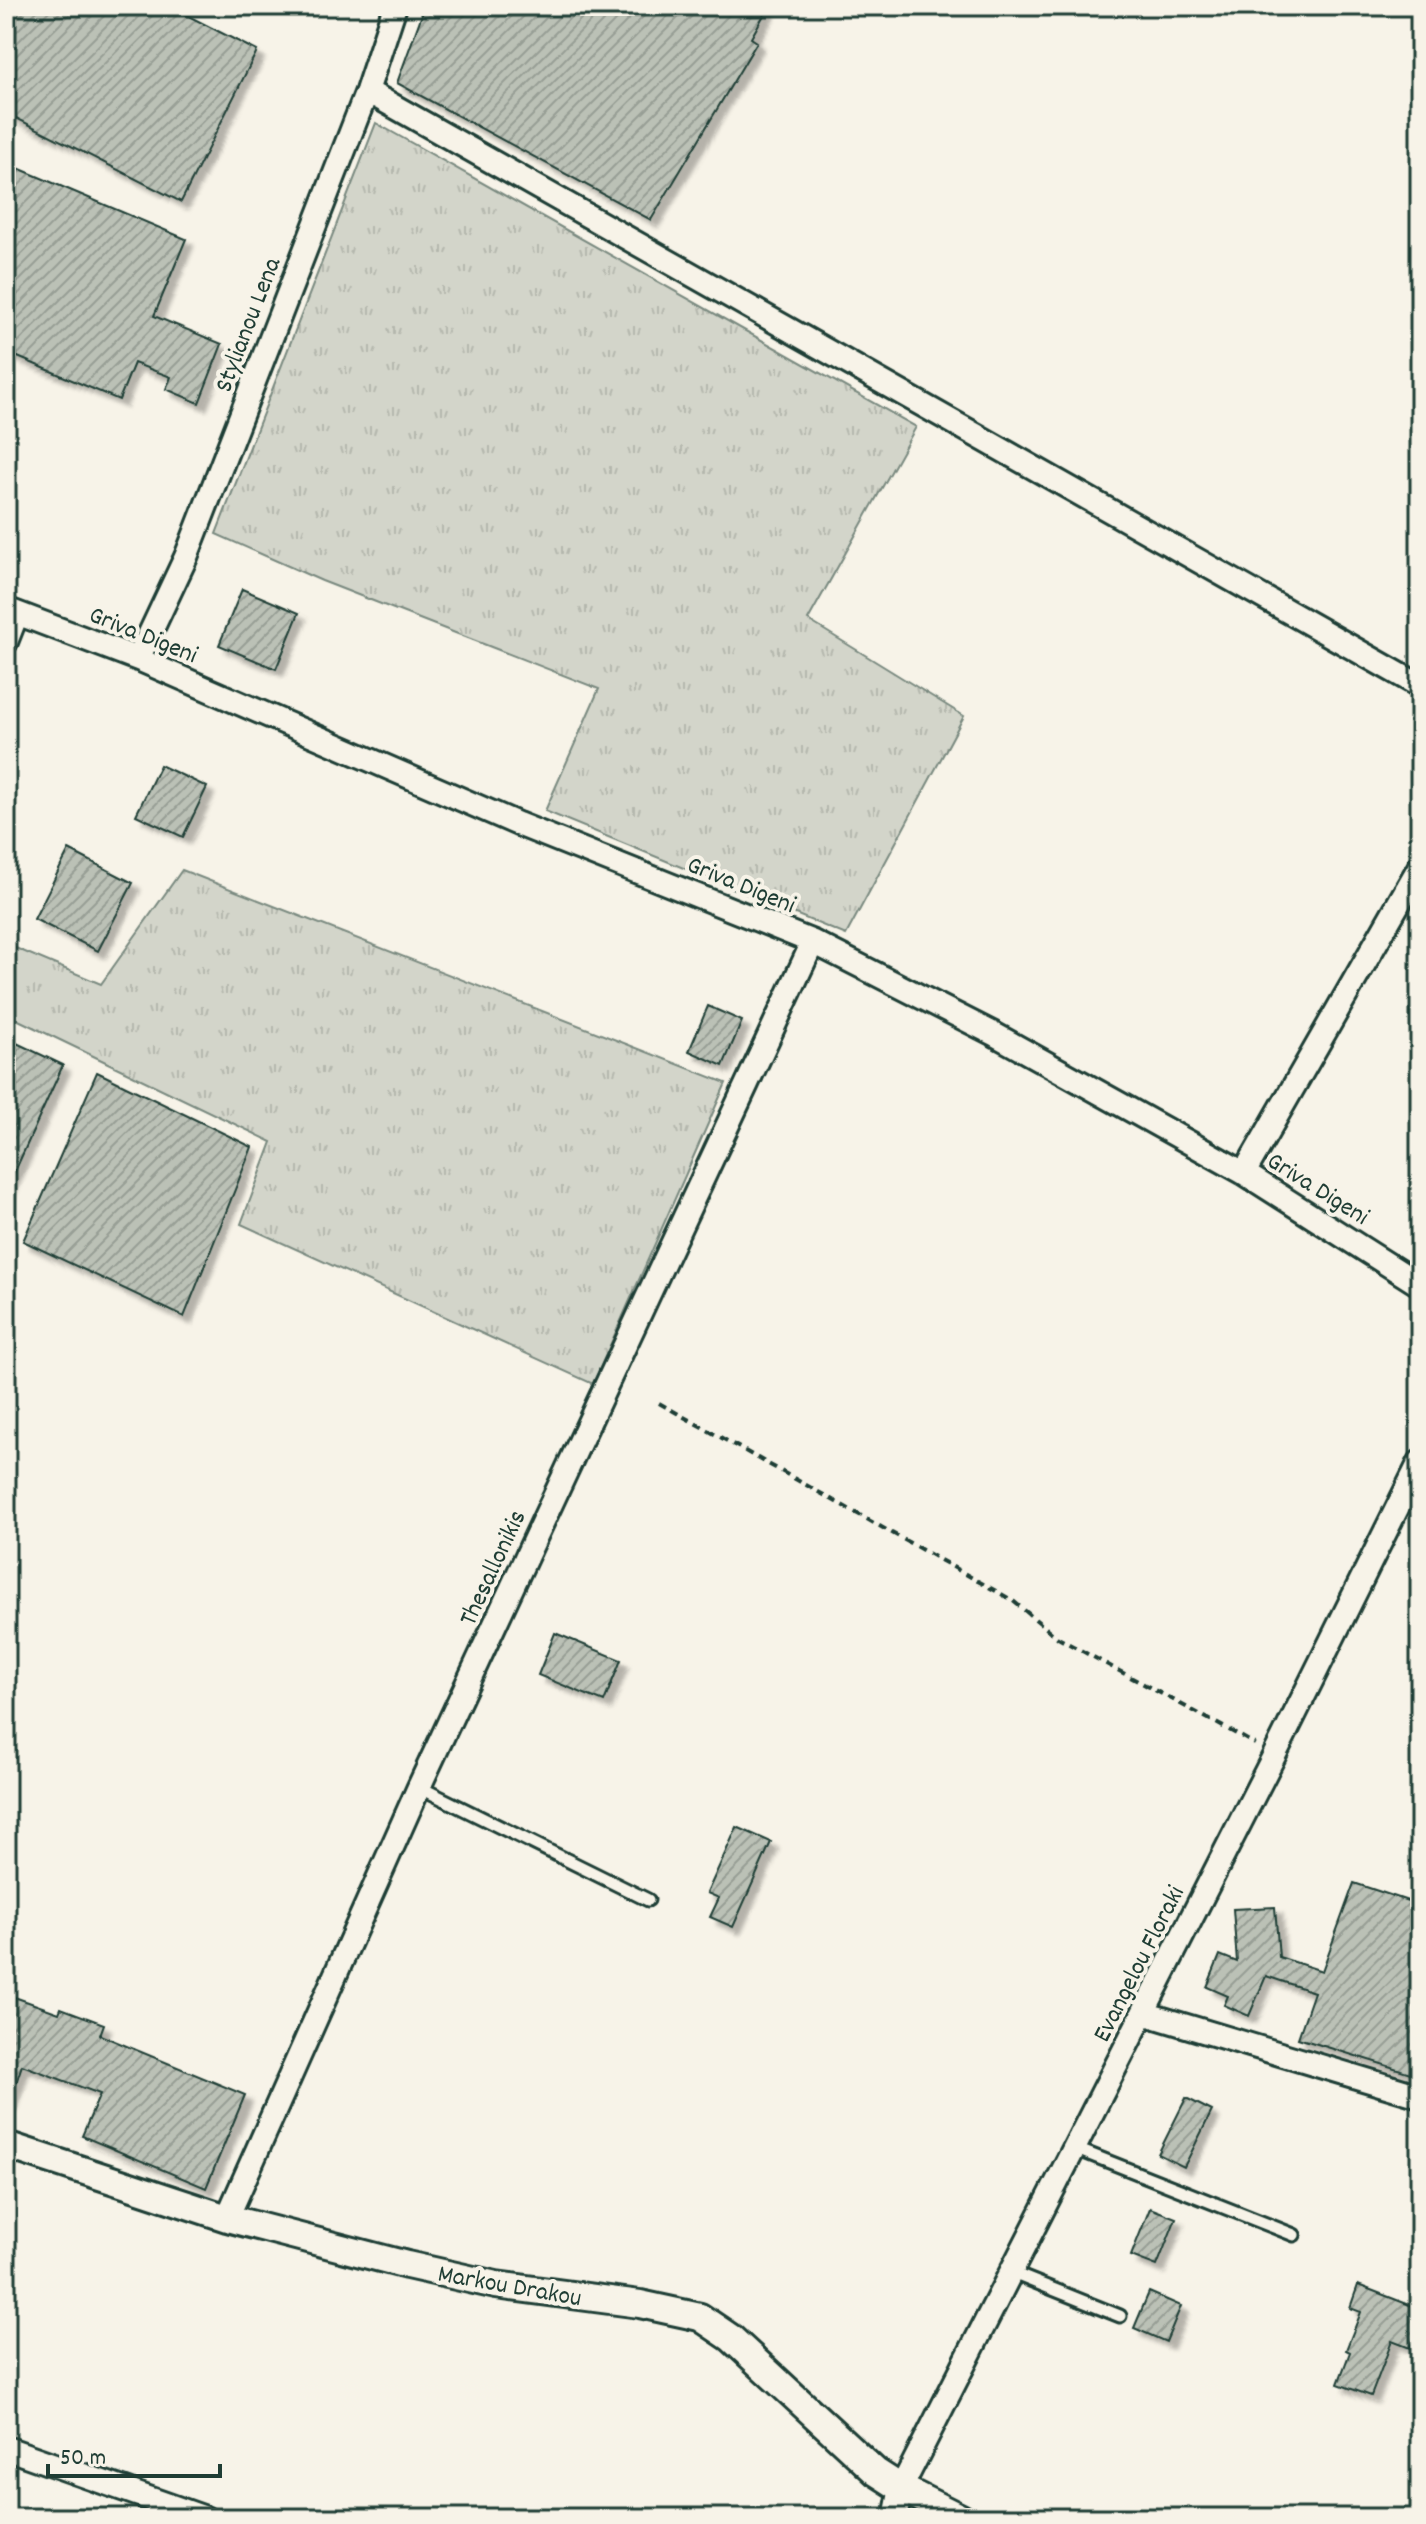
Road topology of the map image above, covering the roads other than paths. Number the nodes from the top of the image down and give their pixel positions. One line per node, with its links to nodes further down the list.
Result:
1 (395, 6): 2 (street, Stylianou Lena)
2 (367, 91): 5 (street, Stylianou Lena); 6 (street)
3 (12, 612): 4 (street); 5 (street, Griva Digeni)
4 (6, 642)
5 (138, 659): 8 (street, Griva Digeni)
6 (1420, 686)
7 (1420, 866): 9 (street)
8 (813, 942): 9 (street, Griva Digeni); 12 (street, Thesallonikis)
9 (1244, 1173): 10 (street, Griva Digeni)
10 (1420, 1285)
11 (1420, 1462): 14 (street, Evangelou Floraki)
12 (419, 1787): 13 (lane); 18 (street, Thesallonikis)
13 (648, 1900)
14 (1143, 2013): 15 (street); 17 (street, Evangelou Floraki)
15 (1420, 2096)
16 (6, 2145): 18 (street, Markou Drakou)
17 (1074, 2148): 19 (lane); 20 (street, Evangelou Floraki)
18 (227, 2218): 23 (street, Markou Drakou)
19 (1294, 2235)
20 (1010, 2272): 21 (lane); 23 (street, Evangelou Floraki)
21 (1120, 2316)
22 (6, 2448): 24 (street)
23 (901, 2488): 25 (street, Evangelou Floraki); 26 (street, Markou Drakou)
24 (205, 2518)
25 (895, 2518)
26 (961, 2518)

